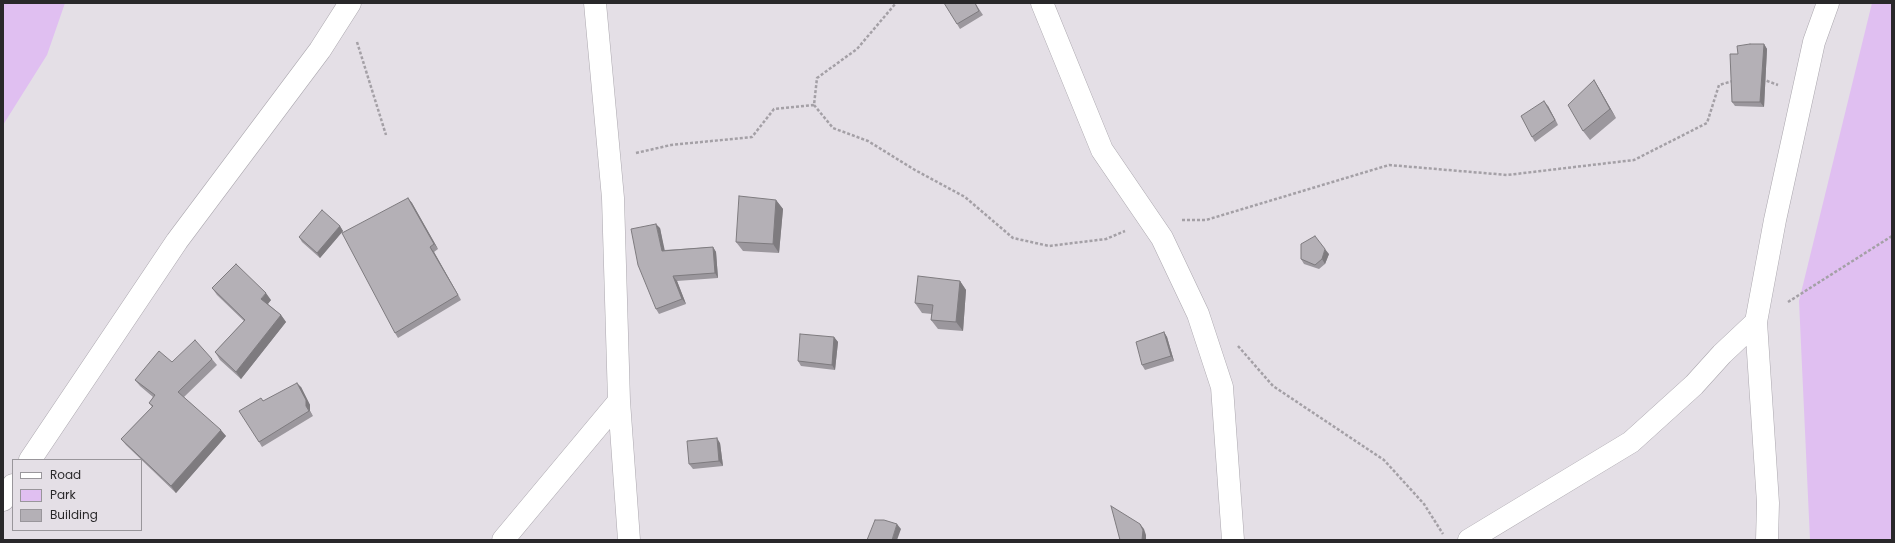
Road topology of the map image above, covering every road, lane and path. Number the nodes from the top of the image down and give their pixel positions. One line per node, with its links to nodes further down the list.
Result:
1 (595, 3): 11 (street)
2 (896, 3): 9 (path)
3 (1042, 3): 12 (street)
4 (1828, 3): 8 (street)
5 (348, 5): 10 (path); 17 (street)
6 (1760, 78): 8 (path)
7 (1739, 79): 12 (path)
8 (1802, 96): 14 (street)
9 (814, 105): 11 (path); 12 (path)
10 (386, 135)
11 (608, 159): 16 (street)
12 (1150, 221): 22 (street)
13 (1892, 236): 14 (path)
14 (1756, 322): 24 (street); 25 (street)
15 (1237, 345): 23 (path)
16 (619, 400): 20 (street); 21 (street)
17 (31, 459)
18 (12, 486): 19 (street)
19 (3, 500)
20 (503, 540)
21 (629, 540)
22 (1233, 540)
23 (1447, 540)
24 (1469, 540)
25 (1767, 540)

